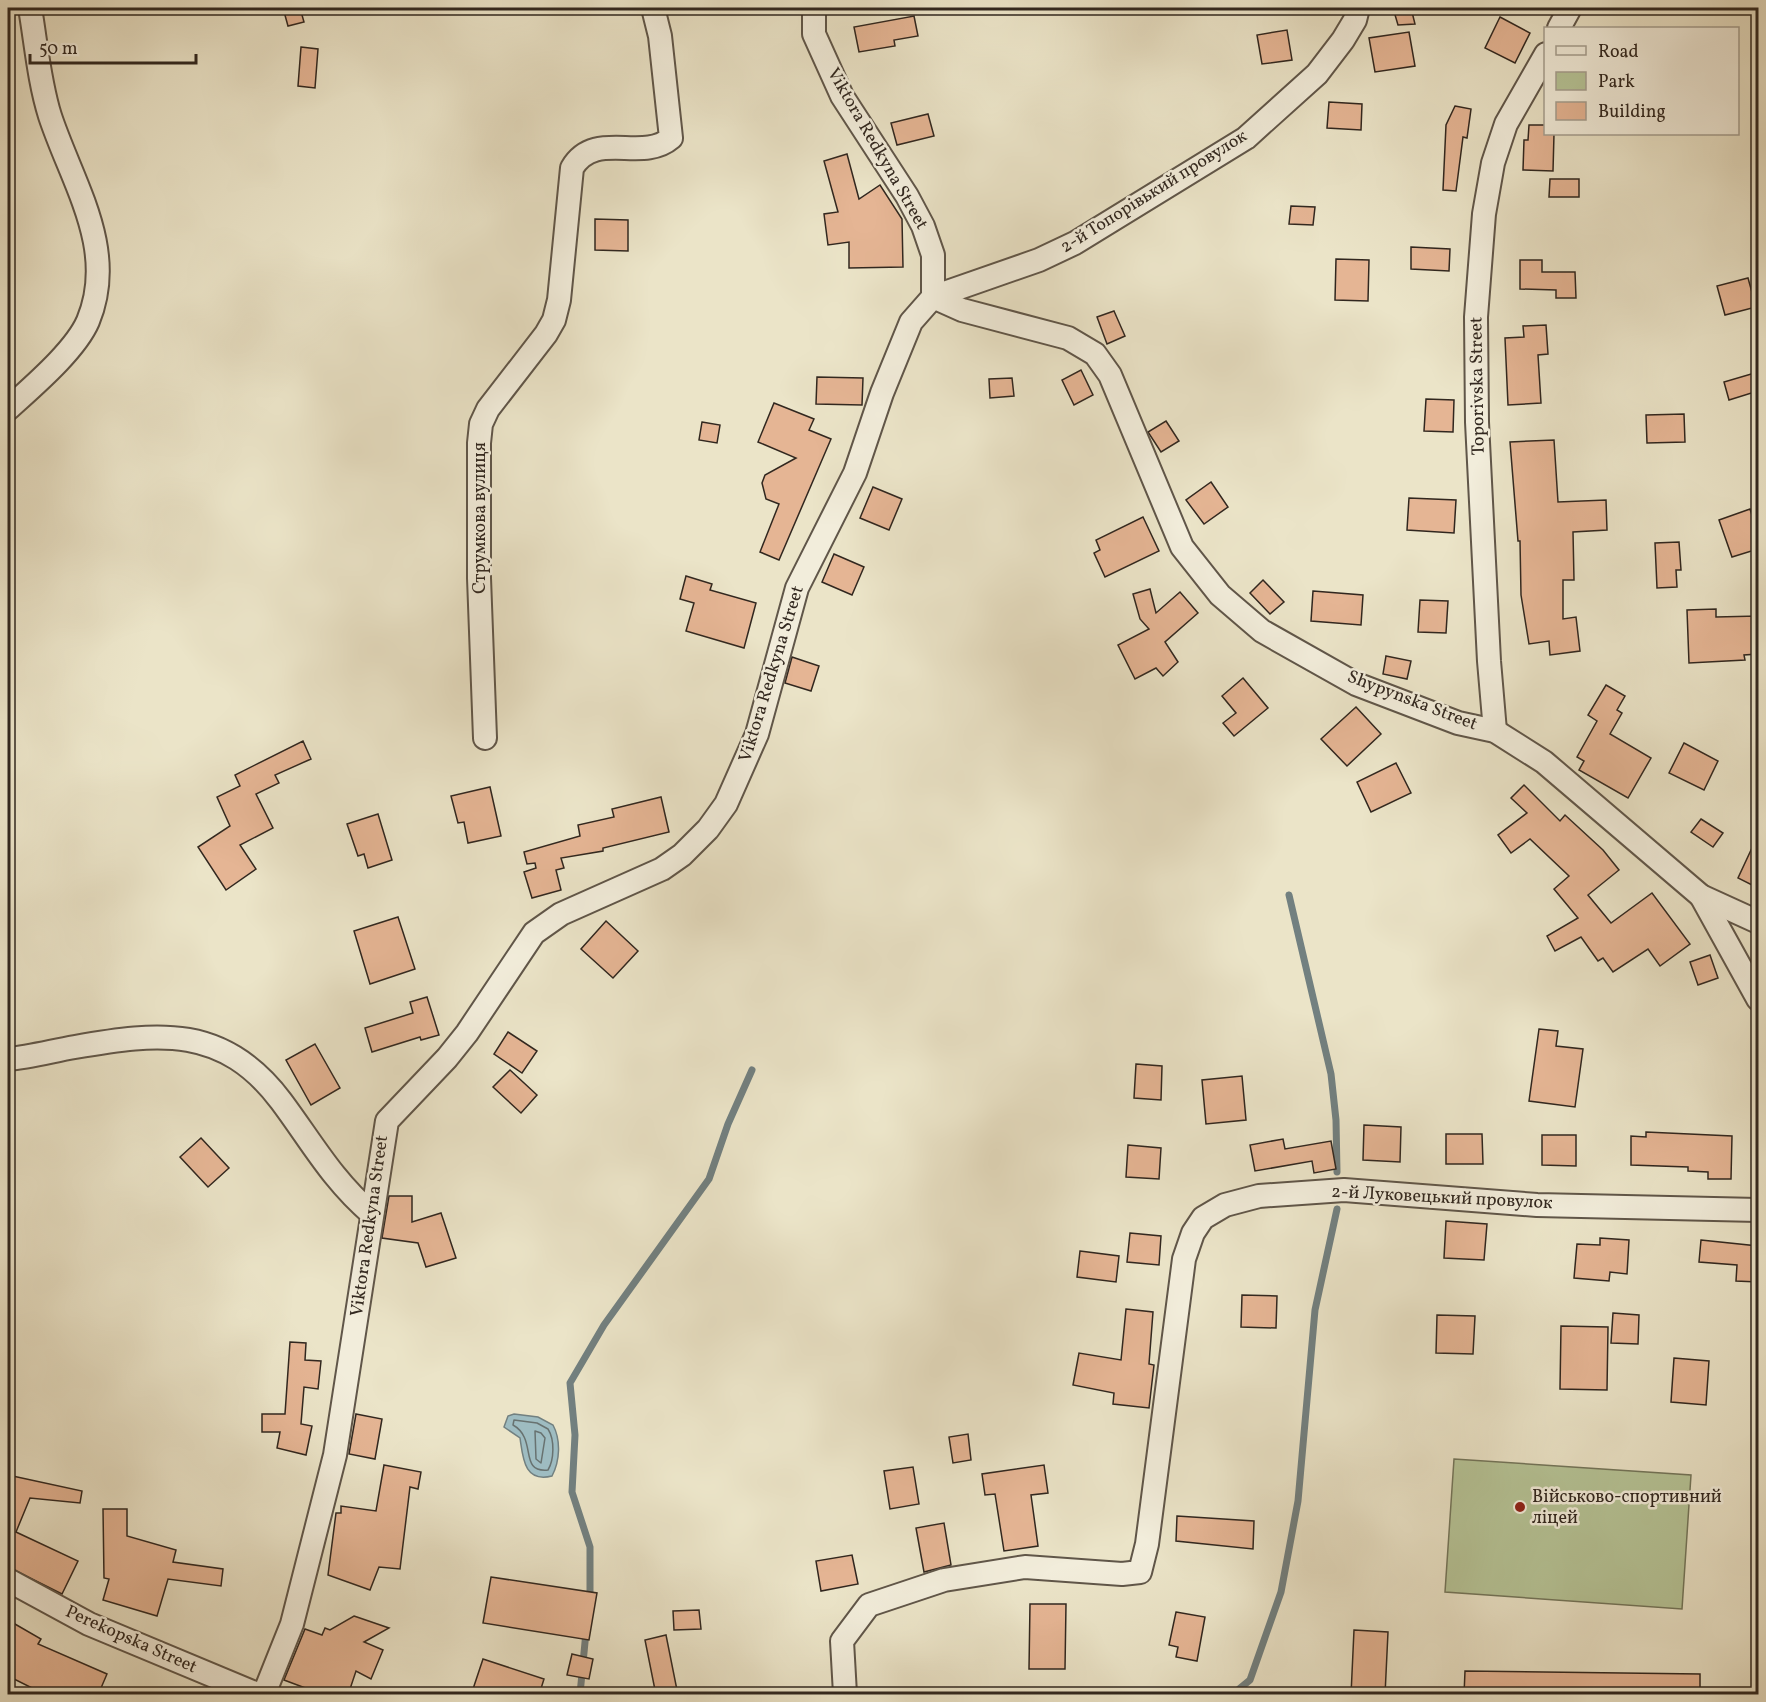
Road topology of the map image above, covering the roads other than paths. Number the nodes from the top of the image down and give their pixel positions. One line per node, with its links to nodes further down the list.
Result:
1 (30, 8): 11 (street)
2 (653, 8): 13 (street, Струмкова вулиця)
3 (800, 8): 8 (street)
4 (814, 8): 8 (street, Viktora Redkyna Street)
5 (1358, 8): 10 (street, 2-й Топорівький провулок)
6 (1570, 8): 7 (street)
7 (1560, 27)
8 (814, 34): 10 (street, Viktora Redkyna Street)
9 (1544, 56): 12 (street, Toporivska Street)
10 (933, 297): 12 (street, Shypynska Street); 19 (street, Viktora Redkyna Street)
11 (8, 409)
12 (1495, 731): 14 (street, Shypynska Street)
13 (485, 738)
14 (1701, 896): 15 (street, Shypynska Street); 16 (street)
15 (1758, 922)
16 (1758, 999)
17 (8, 1059): 19 (street)
18 (1758, 1210): 23 (street, 2-й Луковецький провулок)
19 (372, 1214): 22 (street, Viktora Redkyna Street)
20 (8, 1580): 21 (street, Perekopska Street)
21 (257, 1695)
22 (264, 1695)
23 (845, 1695)

